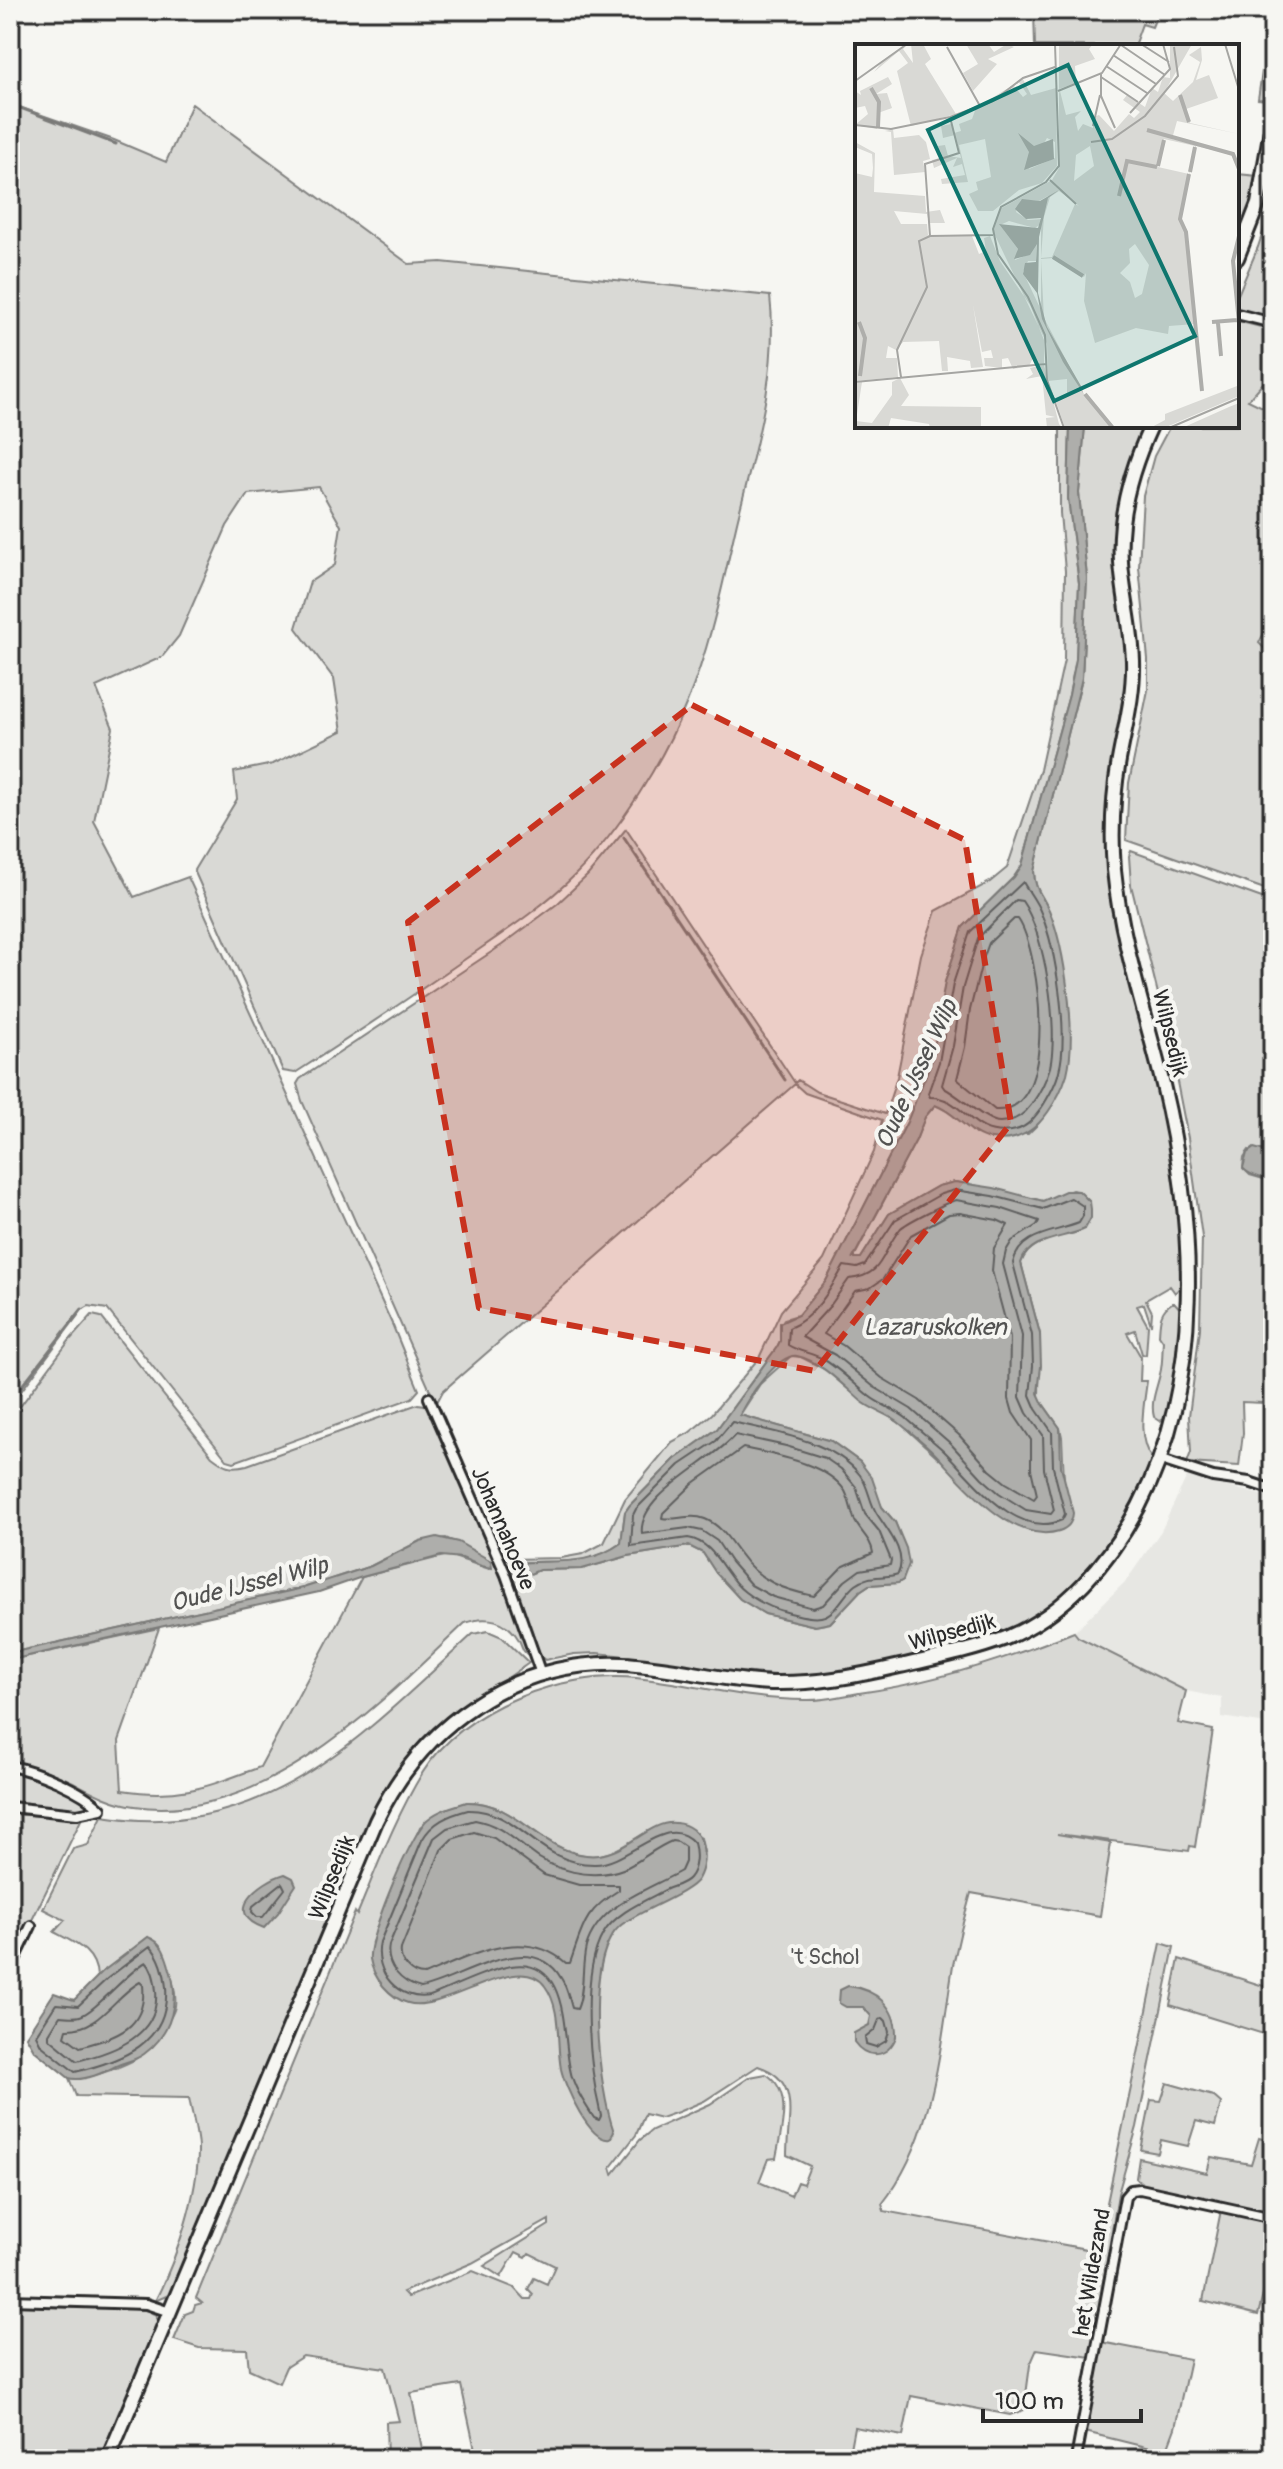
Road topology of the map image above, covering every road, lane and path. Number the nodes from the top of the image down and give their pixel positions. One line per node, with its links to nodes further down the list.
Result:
1 (1273, 118): 2 (main road)
2 (1239, 253)
3 (1239, 314): 4 (street)
4 (1273, 323)
5 (1150, 428): 7 (main road, Wilpsedijk)
6 (429, 1398): 9 (street, Johannahoeve)
7 (1158, 1459): 8 (street); 9 (main road, Wilpsedijk)
8 (1273, 1490)
9 (541, 1674): 16 (main road, Wilpsedijk)
10 (10, 1766): 11 (street)
11 (10, 1807)
12 (31, 1926): 13 (street)
13 (10, 1970)
14 (1273, 2218): 18 (street, het Wildezand)
15 (10, 2300): 16 (street)
16 (170, 2312): 17 (main road, Wilpsedijk)
17 (108, 2459)
18 (1076, 2459)

